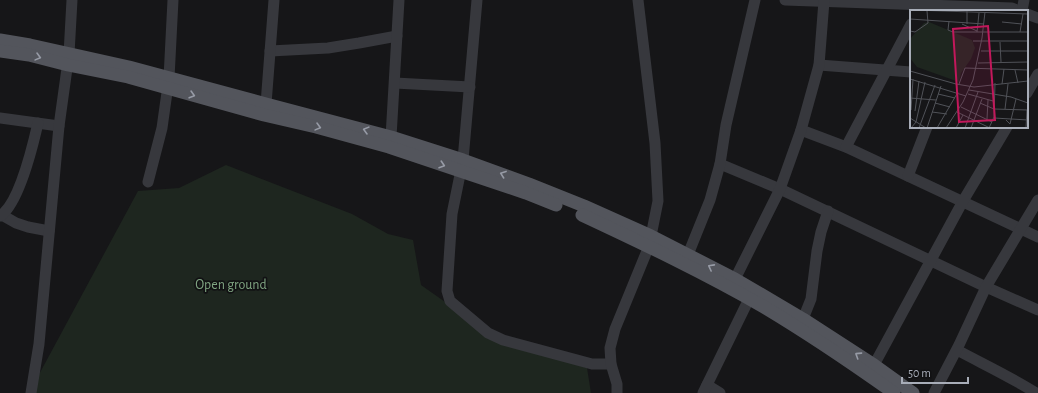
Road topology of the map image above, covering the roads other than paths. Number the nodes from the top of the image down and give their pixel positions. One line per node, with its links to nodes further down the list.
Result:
1 (72, 0): 21 (street)
2 (173, 0): 26 (street)
3 (274, 0): 20 (street)
4 (399, 0): 17 (street)
5 (477, 0): 28 (street)
6 (638, 0): 51 (street)
7 (755, 0): 39 (street)
8 (785, 0): 10 (street)
9 (1024, 0): 13 (street)
10 (824, 1): 11 (street); 22 (street)
11 (920, 5): 12 (street)
12 (1018, 10)
13 (1021, 10)
14 (1028, 14): 15 (street)
15 (1038, 18)
16 (910, 26): 23 (street)
17 (397, 36): 20 (street); 27 (street)
18 (0, 40): 21 (main road)
19 (0, 51): 21 (main road, one-way to 21)
20 (270, 51): 30 (street)
21 (68, 60): 26 (main road); 33 (street)
22 (819, 65): 23 (street); 36 (street)
23 (886, 70): 24 (street); 38 (street)
24 (910, 72)
25 (1038, 74): 29 (street)
26 (169, 83): 30 (main road); 40 (main road, one-way to 40); 42 (street)
27 (394, 83): 28 (street); 37 (street)
28 (470, 87): 40 (street)
29 (1028, 91)
30 (266, 104): 37 (main road, one-way to 30)
31 (0, 118): 32 (street)
32 (38, 123): 33 (street); 47 (street)
33 (59, 126): 49 (street)
34 (927, 128): 41 (street)
35 (1006, 128): 45 (street)
36 (801, 130): 38 (street); 43 (street)
37 (392, 137): 40 (main road)
38 (846, 146): 41 (street)
39 (720, 164): 43 (street); 52 (street)
40 (462, 166): 51 (main road); 60 (street)
41 (908, 176): 45 (street)
42 (148, 182)
43 (780, 188): 46 (street); 54 (street)
44 (1038, 200): 48 (street)
45 (963, 201): 48 (street); 53 (street)
46 (828, 211): 53 (street); 58 (street)
47 (1, 215): 49 (street)
48 (1021, 228): 50 (street); 55 (street)
49 (49, 231): 63 (street)
50 (1038, 237)
51 (650, 241): 52 (main road); 60 (street)
52 (686, 260): 54 (main road, one-way to 52); 56 (main road)
53 (931, 260): 55 (street); 61 (street)
54 (735, 279): 58 (main road)
55 (986, 287): 57 (street); 59 (street)
56 (749, 299): 62 (street); 66 (main road)
57 (1038, 310)
58 (803, 319): 61 (main road, one-way to 58)
59 (957, 350): 68 (street); 69 (street)
60 (611, 364): 64 (street)
61 (874, 365): 67 (main road)
62 (705, 389): 65 (street)
63 (31, 393)
64 (617, 393)
65 (720, 393)
66 (894, 393)
67 (913, 393)
68 (934, 393)
69 (1036, 393)

